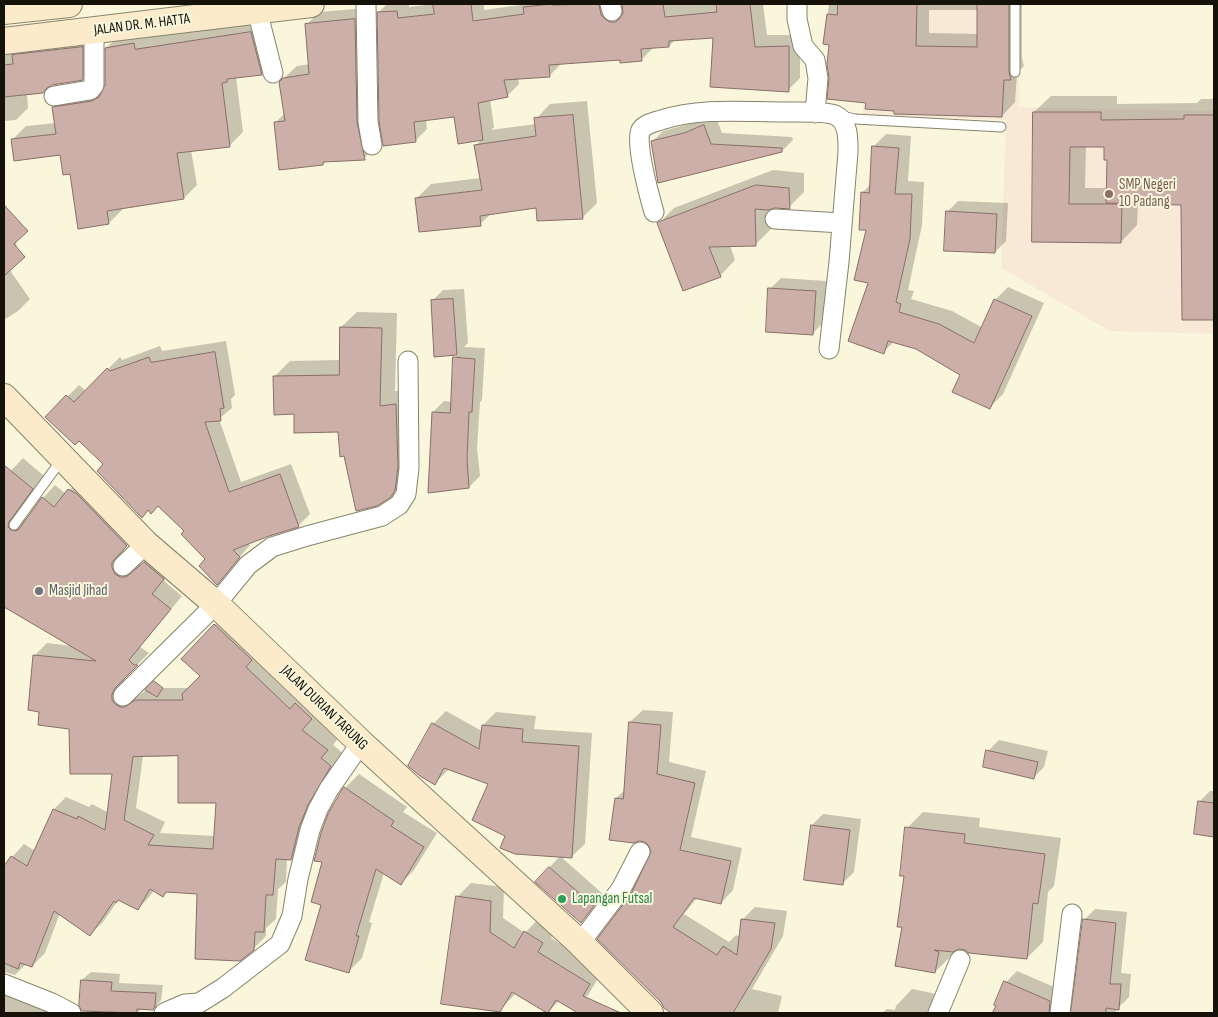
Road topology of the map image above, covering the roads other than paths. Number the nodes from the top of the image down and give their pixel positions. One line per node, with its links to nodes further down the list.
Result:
1 (69, 4): 6 (street)
2 (311, 4): 7 (street, JALAN DR. M. HATTA)
3 (366, 4): 16 (street)
4 (797, 4): 13 (street)
5 (1016, 4): 10 (lane)
6 (20, 7)
7 (257, 10): 8 (street, JALAN DR. M. HATTA); 11 (street)
8 (94, 31): 9 (street, JALAN DR. M. HATTA); 12 (street)
9 (4, 41)
10 (1015, 72)
11 (273, 73)
12 (54, 96)
13 (816, 113): 14 (street); 17 (street)
14 (834, 114): 15 (lane); 19 (street)
15 (1000, 127)
16 (372, 145)
17 (654, 212)
18 (775, 220): 19 (street)
19 (842, 223): 20 (street)
20 (828, 349)
21 (408, 361): 27 (street)
22 (4, 397): 23 (street, JALAN DURIAN TARUNG)
23 (62, 458): 24 (lane); 25 (street, JALAN DURIAN TARUNG)
24 (14, 525)
25 (146, 544): 26 (street); 27 (street, JALAN DURIAN TARUNG)
26 (123, 566)
27 (216, 604): 28 (street); 29 (street, JALAN DURIAN TARUNG)
28 (122, 696)
29 (361, 743): 32 (street, JALAN DURIAN TARUNG); 36 (street)
30 (640, 852): 32 (street)
31 (1072, 914): 39 (street)
32 (580, 943): 37 (street, JALAN DURIAN TARUNG)
33 (960, 960): 38 (street)
34 (4, 984): 35 (street)
35 (71, 1013)
36 (164, 1013)
37 (650, 1013)
38 (938, 1013)
39 (1060, 1013)

